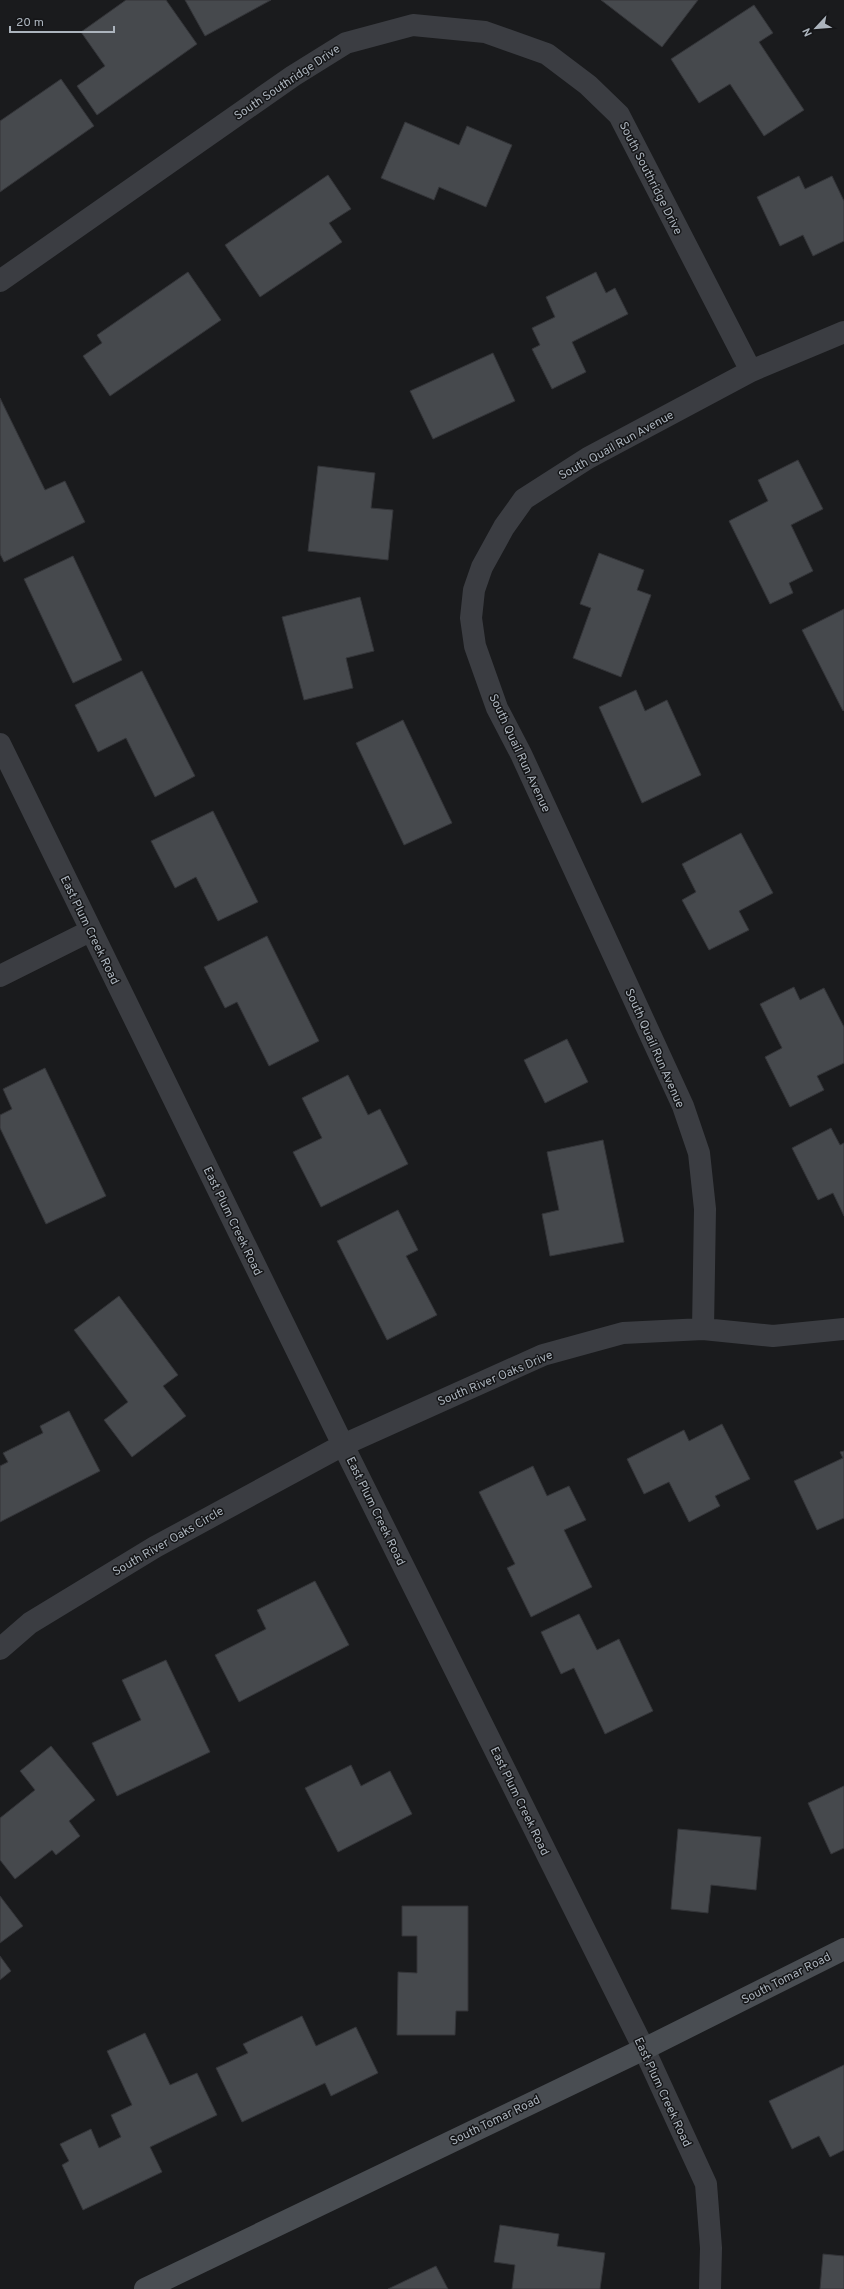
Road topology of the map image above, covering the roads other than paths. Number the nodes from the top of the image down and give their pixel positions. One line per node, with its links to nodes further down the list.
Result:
1 (0, 281): 3 (street, South Southridge Drive)
2 (843, 334): 3 (street, South Quail Run Avenue)
3 (751, 371): 7 (street, South Quail Run Avenue)
4 (0, 744): 5 (street, East Plum Creek Road)
5 (90, 930): 6 (street); 9 (street, East Plum Creek Road)
6 (0, 976)
7 (703, 1329): 8 (street, South River Oaks Drive); 9 (street, South River Oaks Drive)
8 (844, 1329)
9 (343, 1445): 10 (street, South River Oaks Circle); 12 (street, East Plum Creek Road)
10 (0, 1648)
11 (844, 1949): 12 (street, South Tomar Road)
12 (644, 2049): 13 (street, South Tomar Road); 14 (street, East Plum Creek Road)
13 (145, 2289)
14 (710, 2289)

